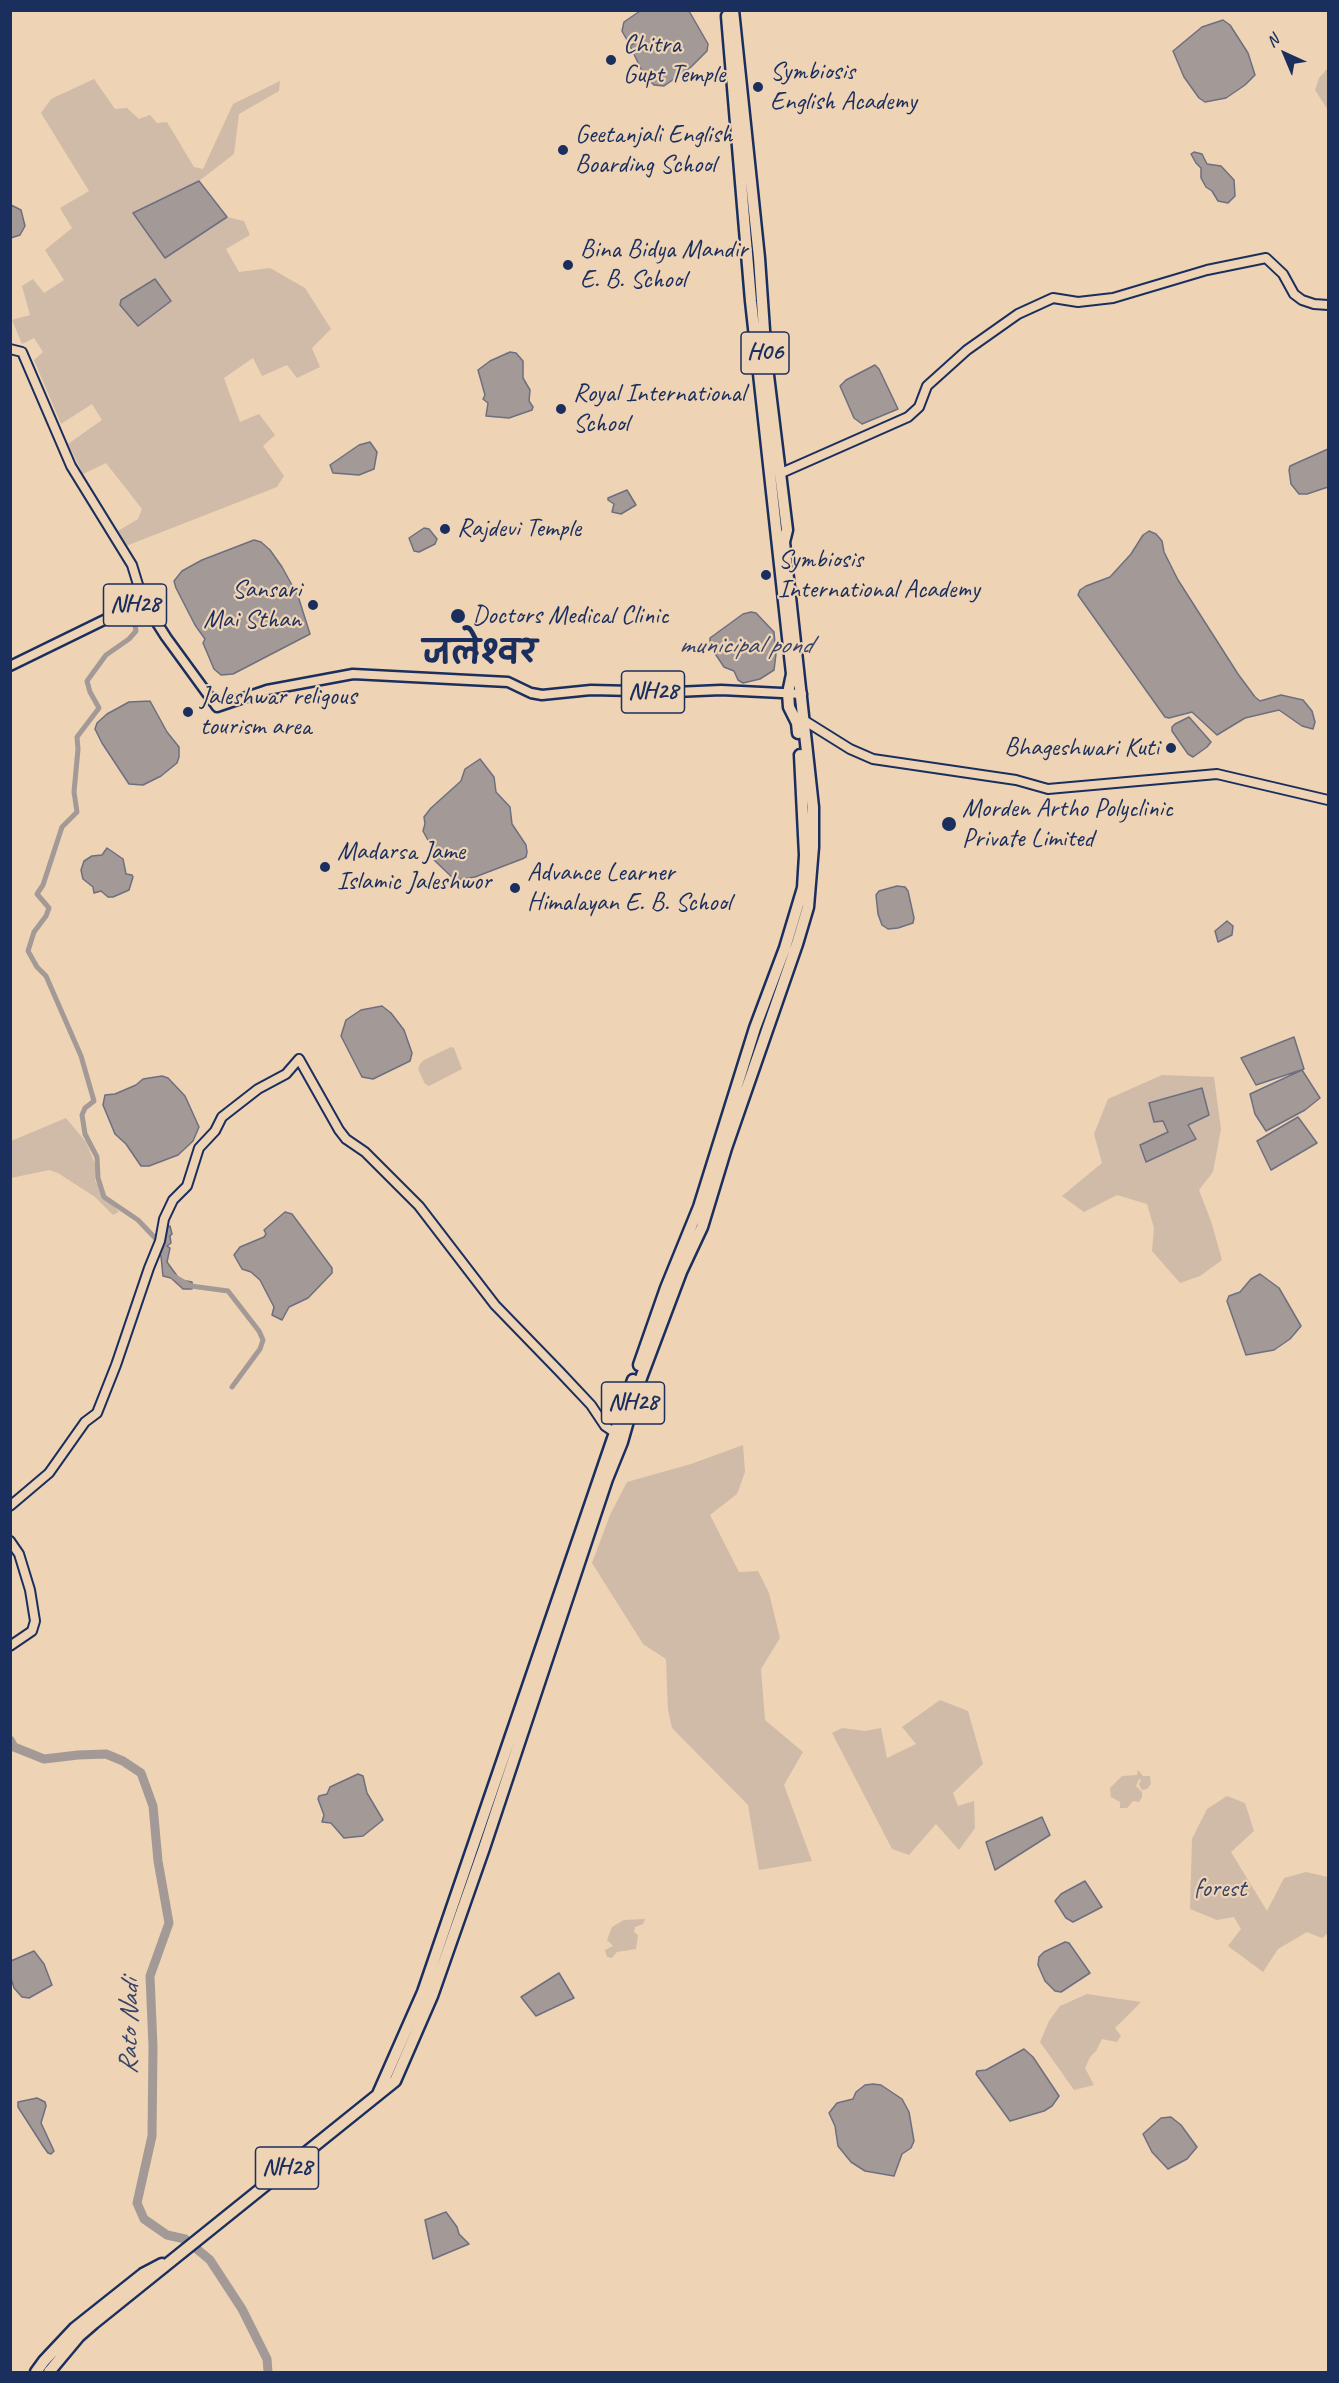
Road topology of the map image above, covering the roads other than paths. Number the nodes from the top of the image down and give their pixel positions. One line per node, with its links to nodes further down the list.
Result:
1 (726, 10): 8 (highway, H06)
2 (733, 10): 5 (highway, H06)
3 (1329, 305): 5 (street)
4 (10, 349): 6 (street)
5 (779, 474): 9 (highway, H06)
6 (143, 601): 7 (main road, NH28); 8 (main road, NH28)
7 (10, 666)
8 (788, 693): 9 (main road, NH28); 12 (highway, NH28)
9 (802, 694): 10 (highway, NH28)
10 (802, 719): 11 (street); 13 (highway, NH28)
11 (1329, 800)
12 (614, 1432): 13 (highway, NH28); 14 (street)
13 (603, 1478): 17 (highway, NH28)
14 (10, 1506)
15 (10, 1540): 16 (street)
16 (10, 1646)
17 (180, 2253): 18 (highway, NH28); 19 (highway, NH28)
18 (36, 2373)
19 (49, 2373)

